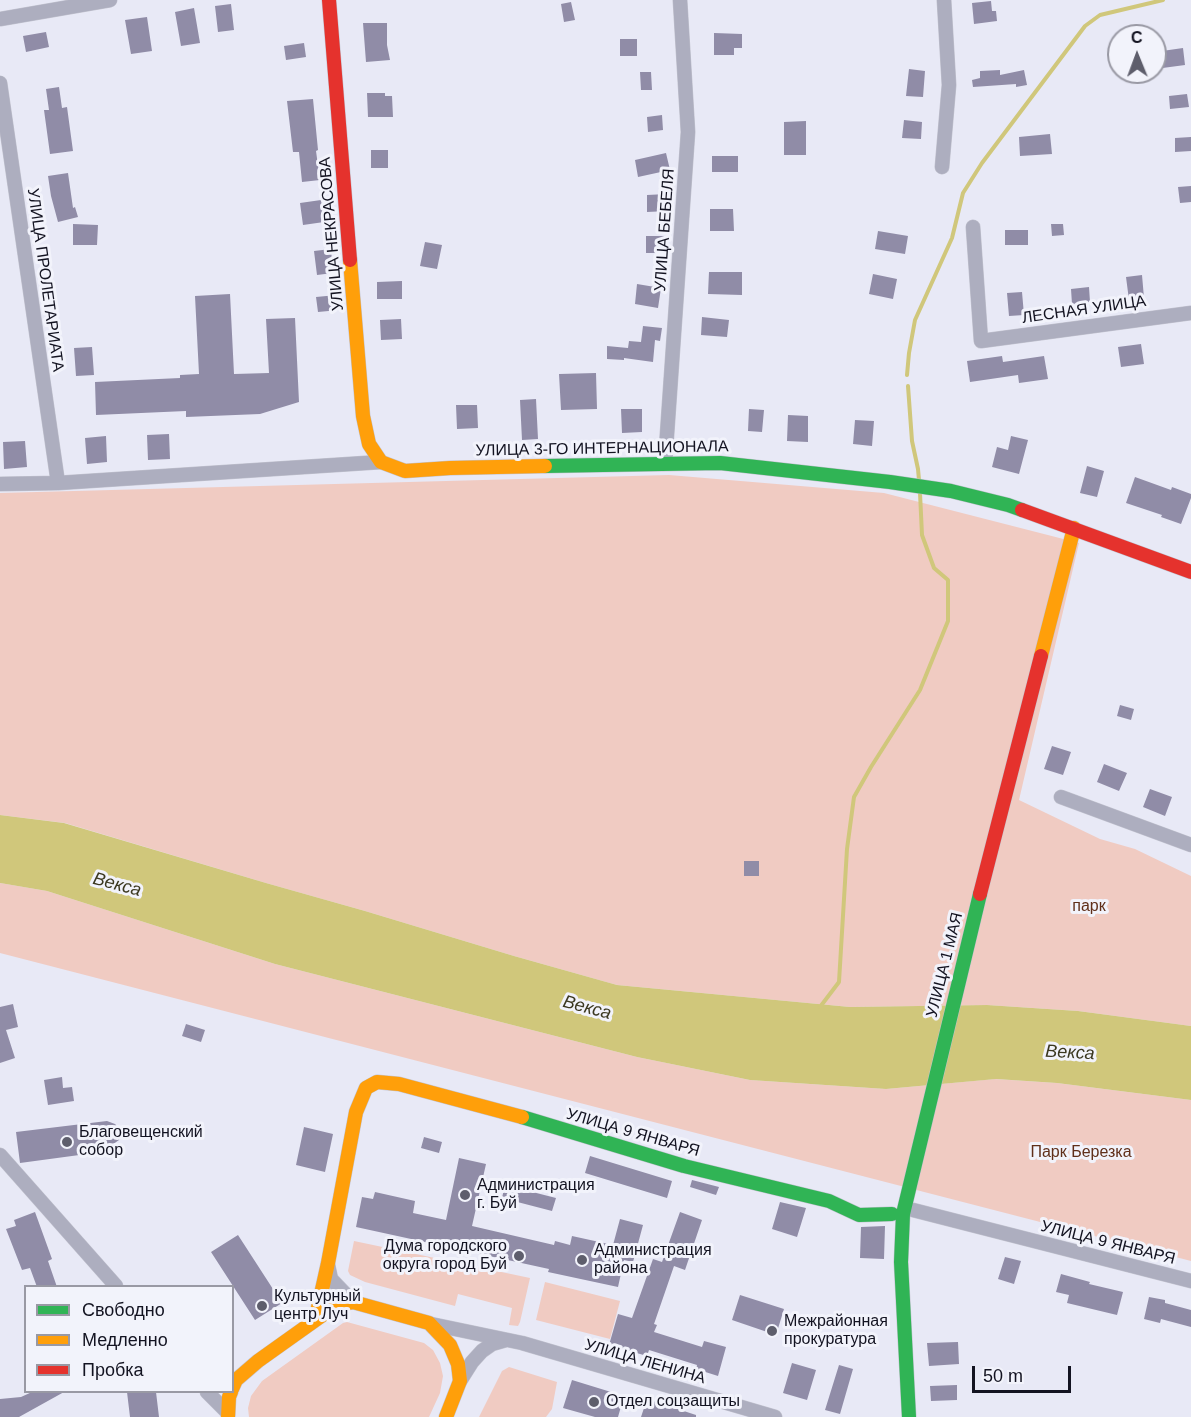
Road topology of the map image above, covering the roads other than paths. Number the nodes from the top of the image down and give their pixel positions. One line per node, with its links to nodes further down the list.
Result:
1 (111, 0): 5 (street)
2 (329, 0): 10 (street, УЛИЦА НЕКРАСОВА)
3 (680, 0): 11 (street, УЛИЦА БЕБЕЛЯ)
4 (944, 0): 7 (street)
5 (0, 19)
6 (0, 83): 12 (street, УЛИЦА ПРОЛЕТАРИАТА)
7 (942, 167)
8 (973, 227): 9 (street, ЛЕСНАЯ УЛИЦА)
9 (1191, 313)
10 (381, 462): 11 (street, УЛИЦА 3-ГО ИНТЕРНАЦИОНАЛА); 12 (street, УЛИЦА 3-ГО ИНТЕРНАЦИОНАЛА)
11 (665, 463): 14 (street, УЛИЦА 3-ГО ИНТЕРНАЦИОНАЛА)
12 (58, 483): 13 (street, УЛИЦА 3-ГО ИНТЕРНАЦИОНАЛА)
13 (0, 484)
14 (1074, 528): 15 (street, УЛИЦА 3-ГО ИНТЕРНАЦИОНАЛА); 35 (street, УЛИЦА 1 МАЯ)
15 (1191, 572)
16 (1061, 797): 17 (street)
17 (1191, 844)
18 (0, 1155): 23 (street)
19 (913, 1210): 22 (street, УЛИЦА 9 ЯНВАРЯ)
20 (892, 1214): 21 (street, УЛИЦА 9 ЯНВАРЯ)
21 (328, 1263): 24 (street); 26 (street)
22 (1191, 1281)
23 (114, 1285)
24 (353, 1302): 25 (street); 26 (street)
25 (429, 1323): 27 (street, УЛИЦА ЛЕНИНА); 28 (street)
26 (310, 1324): 29 (street)
27 (506, 1340): 28 (street); 34 (street, УЛИЦА ЛЕНИНА)
28 (460, 1381): 33 (street)
29 (234, 1384)
30 (208, 1393): 32 (street)
31 (230, 1393): 32 (street)
32 (227, 1415)
33 (446, 1417)
34 (776, 1417)
35 (909, 1417)

